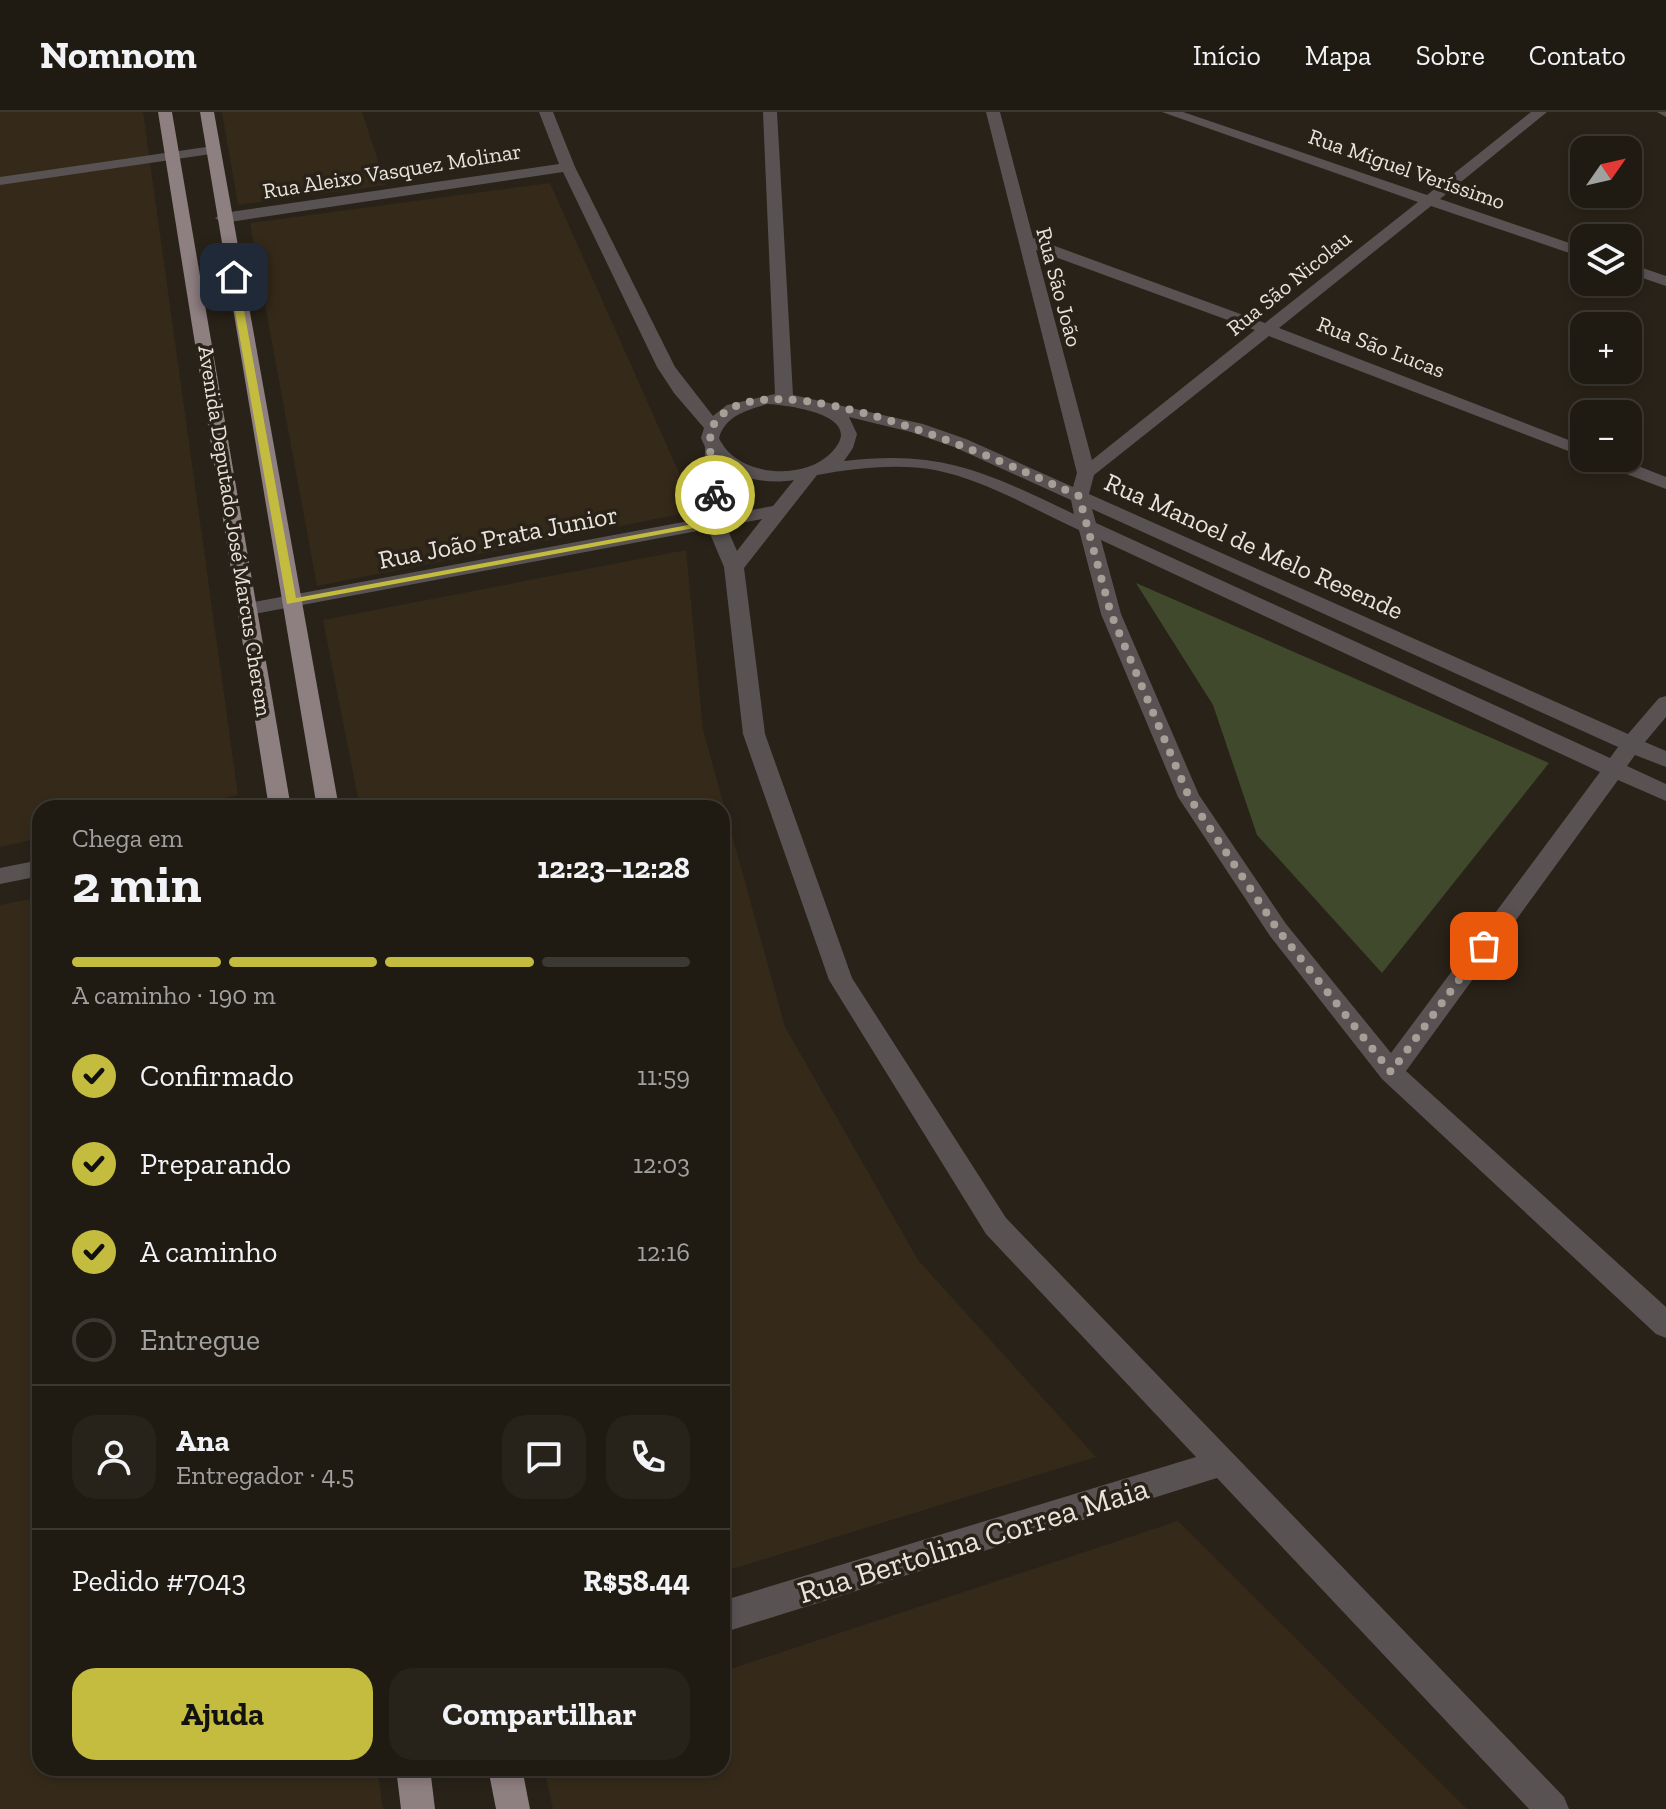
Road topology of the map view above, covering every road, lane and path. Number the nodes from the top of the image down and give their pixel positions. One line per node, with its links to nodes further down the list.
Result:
1 (165, 112): 9 (main road, Avenida Deputado José Marcus Cherem)
2 (207, 112): 8 (main road, Avenida Deputado José Marcus Cherem)
3 (546, 112): 10 (street)
4 (770, 112): 19 (street)
5 (993, 112): 14 (street, Rua São João)
6 (1169, 112): 12 (street, Rua Miguel Veríssimo)
7 (1540, 112): 12 (street, Rua São Nicolau)
8 (213, 150): 9 (street); 13 (main road, Avenida Deputado José Marcus Cherem)
9 (172, 155): 11 (street); 34 (main road, Avenida Deputado José Marcus Cherem)
10 (568, 167): 13 (street, Rua Aleixo Vasquez Molinar); 21 (street)
11 (0, 181)
12 (1429, 199): 15 (street, Rua Miguel Veríssimo); 18 (street, Rua São Nicolau)
13 (223, 218): 33 (main road, Avenida Deputado José Marcus Cherem)
14 (1024, 240): 18 (street, Rua São Lucas); 26 (street, Rua São João)
15 (1570, 248)
16 (1642, 273): 17 (street)
17 (1666, 281)
18 (1267, 329): 22 (street, Rua São Lucas); 26 (street, Rua São Nicolau)
19 (784, 398): 20 (street); 21 (street)
20 (813, 403): 24 (street); 28 (street, Rua Manoel de Melo Resende)
21 (712, 426): 23 (street)
22 (1570, 447)
23 (712, 450): 24 (street); 30 (street)
24 (816, 470): 29 (street); 31 (street, Rua Manoel de Melo Resende)
25 (1637, 472): 27 (street)
26 (1086, 473): 28 (street)
27 (1666, 483)
28 (1079, 496): 31 (street); 36 (street, Rua Manoel de Melo Resende)
29 (781, 510): 30 (street, Rua João Prata Junior); 32 (street)
30 (715, 523): 32 (street); 33 (street, Rua João Prata Junior)
31 (1086, 528): 38 (street, Rua Manoel de Melo Resende); 44 (street)
32 (734, 567): 46 (street)
33 (291, 602): 34 (street, Rua João Prata Junior); 41 (main road, Avenida Deputado José Marcus Cherem)
34 (248, 609): 40 (main road, Avenida Deputado José Marcus Cherem)
35 (1666, 703): 36 (street)
36 (1632, 744): 37 (street, Rua Manoel de Melo Resende); 38 (street)
37 (1666, 760)
38 (1615, 770): 39 (street, Rua Manoel de Melo Resende); 44 (street)
39 (1666, 793)
40 (279, 800)
41 (327, 800)
42 (32, 870): 43 (street)
43 (0, 876)
44 (1391, 1072): 45 (street)
45 (1666, 1325)
46 (1224, 1462): 47 (street, Rua Bertolina Correa Maia); 52 (street)
47 (730, 1615)
48 (414, 1776): 50 (main road)
49 (507, 1776): 51 (main road)
50 (418, 1809)
51 (513, 1809)
52 (1552, 1809)

